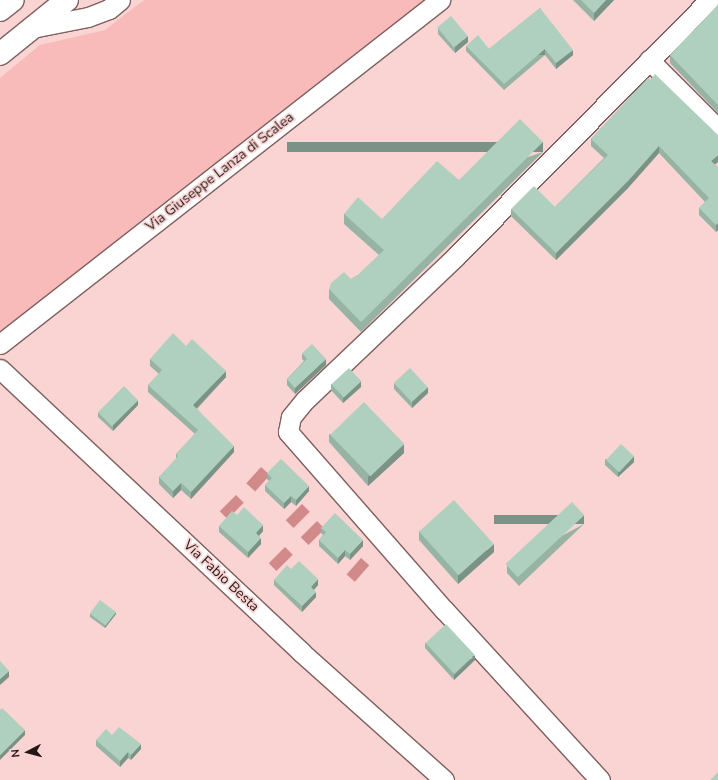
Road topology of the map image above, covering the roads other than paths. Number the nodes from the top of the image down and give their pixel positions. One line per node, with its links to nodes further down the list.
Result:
1 (13, 0): 6 (street)
2 (67, 0): 7 (street)
3 (120, 0): 7 (street)
4 (440, 0): 11 (street, Via Giuseppe Lanza di Scalea)
5 (709, 0): 9 (street)
6 (0, 10)
7 (32, 28): 8 (street)
8 (0, 54)
9 (649, 60): 10 (street); 14 (street)
10 (718, 129)
11 (0, 344)
12 (0, 369): 13 (street, Via Fabio Besta)
13 (444, 780)
14 (600, 780)

